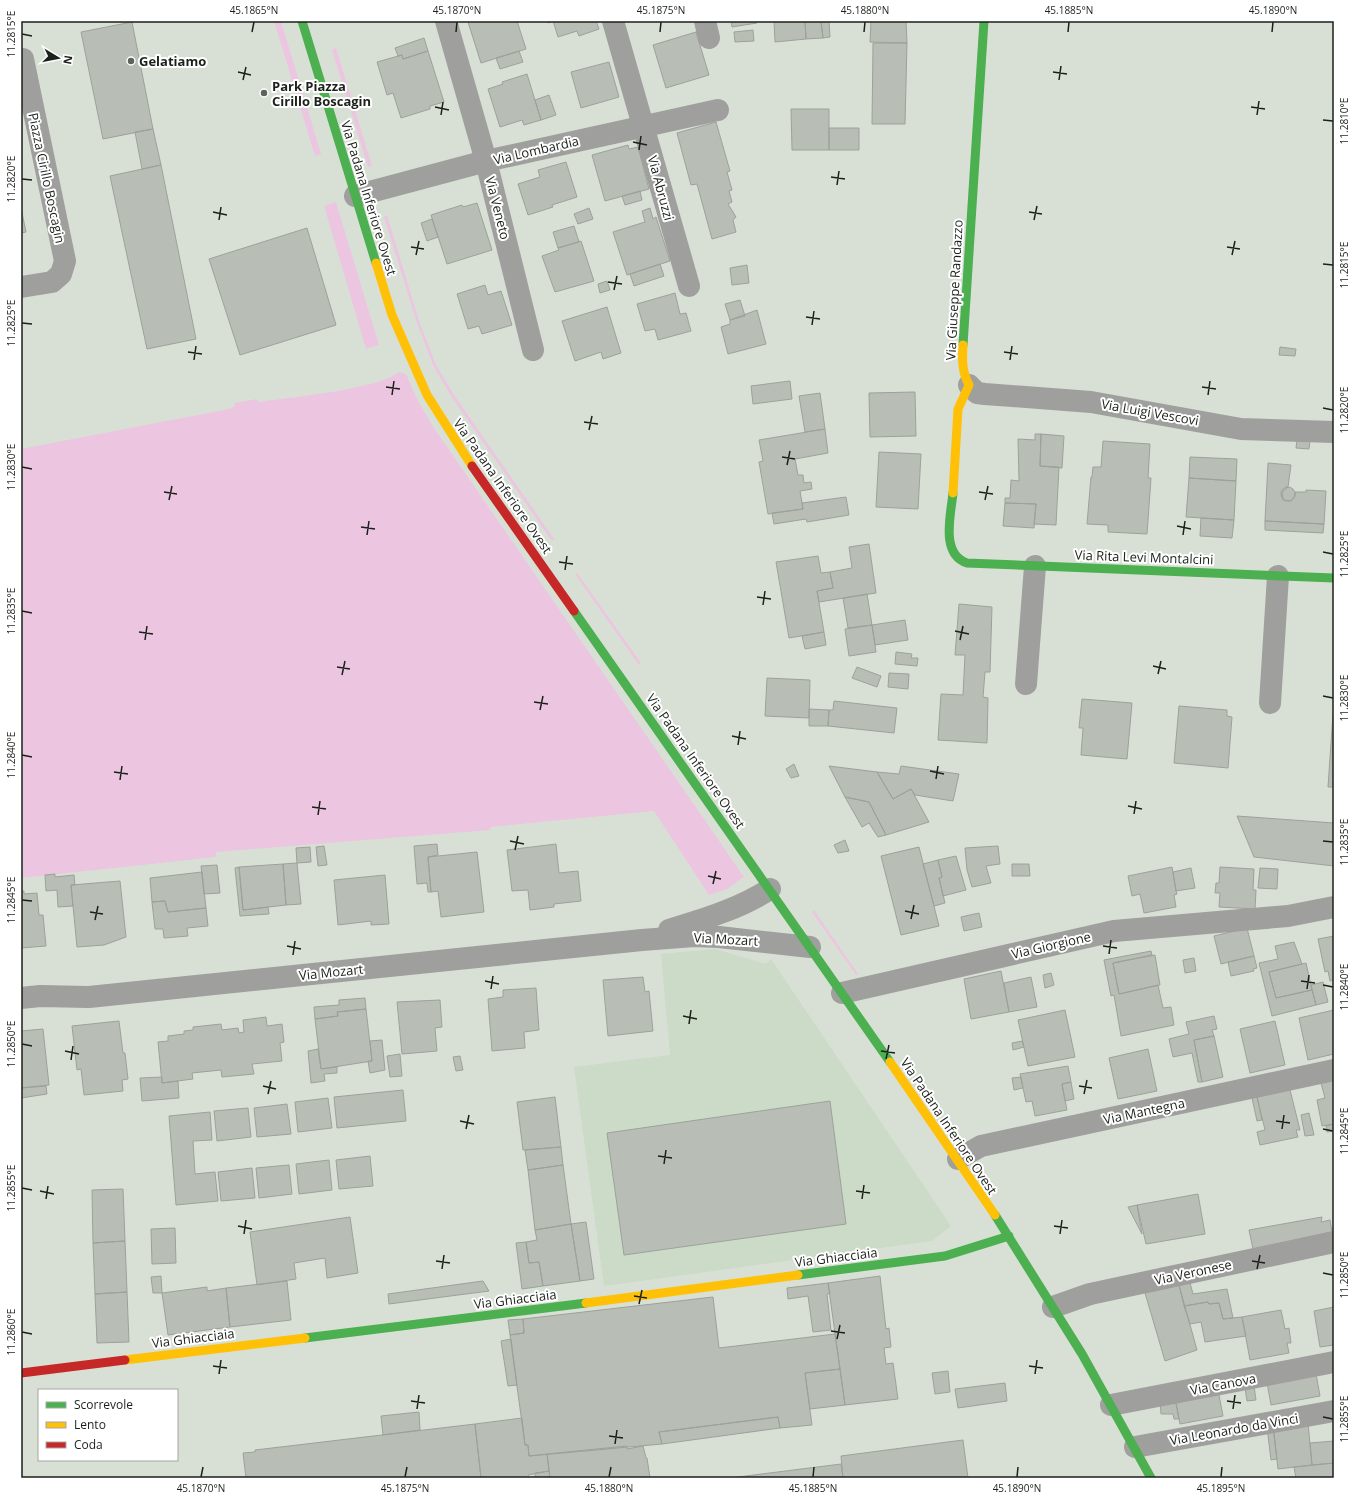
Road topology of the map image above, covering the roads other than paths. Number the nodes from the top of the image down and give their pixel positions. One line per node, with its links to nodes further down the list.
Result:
1 (302, 21): 9 (street, Via Padana Inferiore Ovest)
2 (446, 21): 8 (street, Via Veneto)
3 (613, 21): 7 (street, Via Abruzzi)
4 (984, 21): 13 (street, Via Giuseppe Randazzo)
5 (23, 59): 11 (street, Piazza Cirillo Boscagin)
6 (718, 110): 7 (street, Via Lombardia)
7 (644, 126): 8 (street, Via Lombardia); 10 (street, Via Abruzzi)
8 (486, 161): 9 (street, Via Lombardia); 12 (street, Via Veneto)
9 (355, 196): 20 (street, Via Padana Inferiore Ovest)
10 (689, 286)
11 (21, 288)
12 (534, 350)
13 (968, 385): 14 (street, Via Luigi Vescovi); 15 (street, Via Rita Levi Montalcini)
14 (1334, 432)
15 (1035, 566): 16 (street, Via Rita Levi Montalcini); 18 (street)
16 (1278, 576): 17 (street, Via Rita Levi Montalcini); 19 (street)
17 (1334, 578)
18 (1026, 684)
19 (1270, 703)
20 (770, 889): 22 (street, Via Mozart); 23 (street, Via Padana Inferiore Ovest)
21 (1334, 907): 24 (street, Via Giorgione)
22 (642, 940): 23 (street, Via Mozart); 25 (street, Via Mozart)
23 (810, 947): 24 (street, Via Padana Inferiore Ovest)
24 (842, 993): 27 (street, Via Padana Inferiore Ovest)
25 (21, 998)
26 (1334, 1070): 27 (street, Via Mantegna)
27 (958, 1160): 28 (street, Via Padana Inferiore Ovest)
28 (1009, 1236): 30 (street, Via Padana Inferiore Ovest); 32 (street, Via Ghiacciaia)
29 (1334, 1242): 30 (street, Via Veronese)
30 (1053, 1307): 33 (street, Via Padana Inferiore Ovest)
31 (1334, 1362): 33 (street, Via Canova)
32 (21, 1373)
33 (1111, 1405): 35 (street, Via Padana Inferiore Ovest)
34 (1334, 1411): 35 (street, Via Leonardo da Vinci)
35 (1135, 1447): 36 (street, Via Padana Inferiore Ovest)
36 (1151, 1478)

